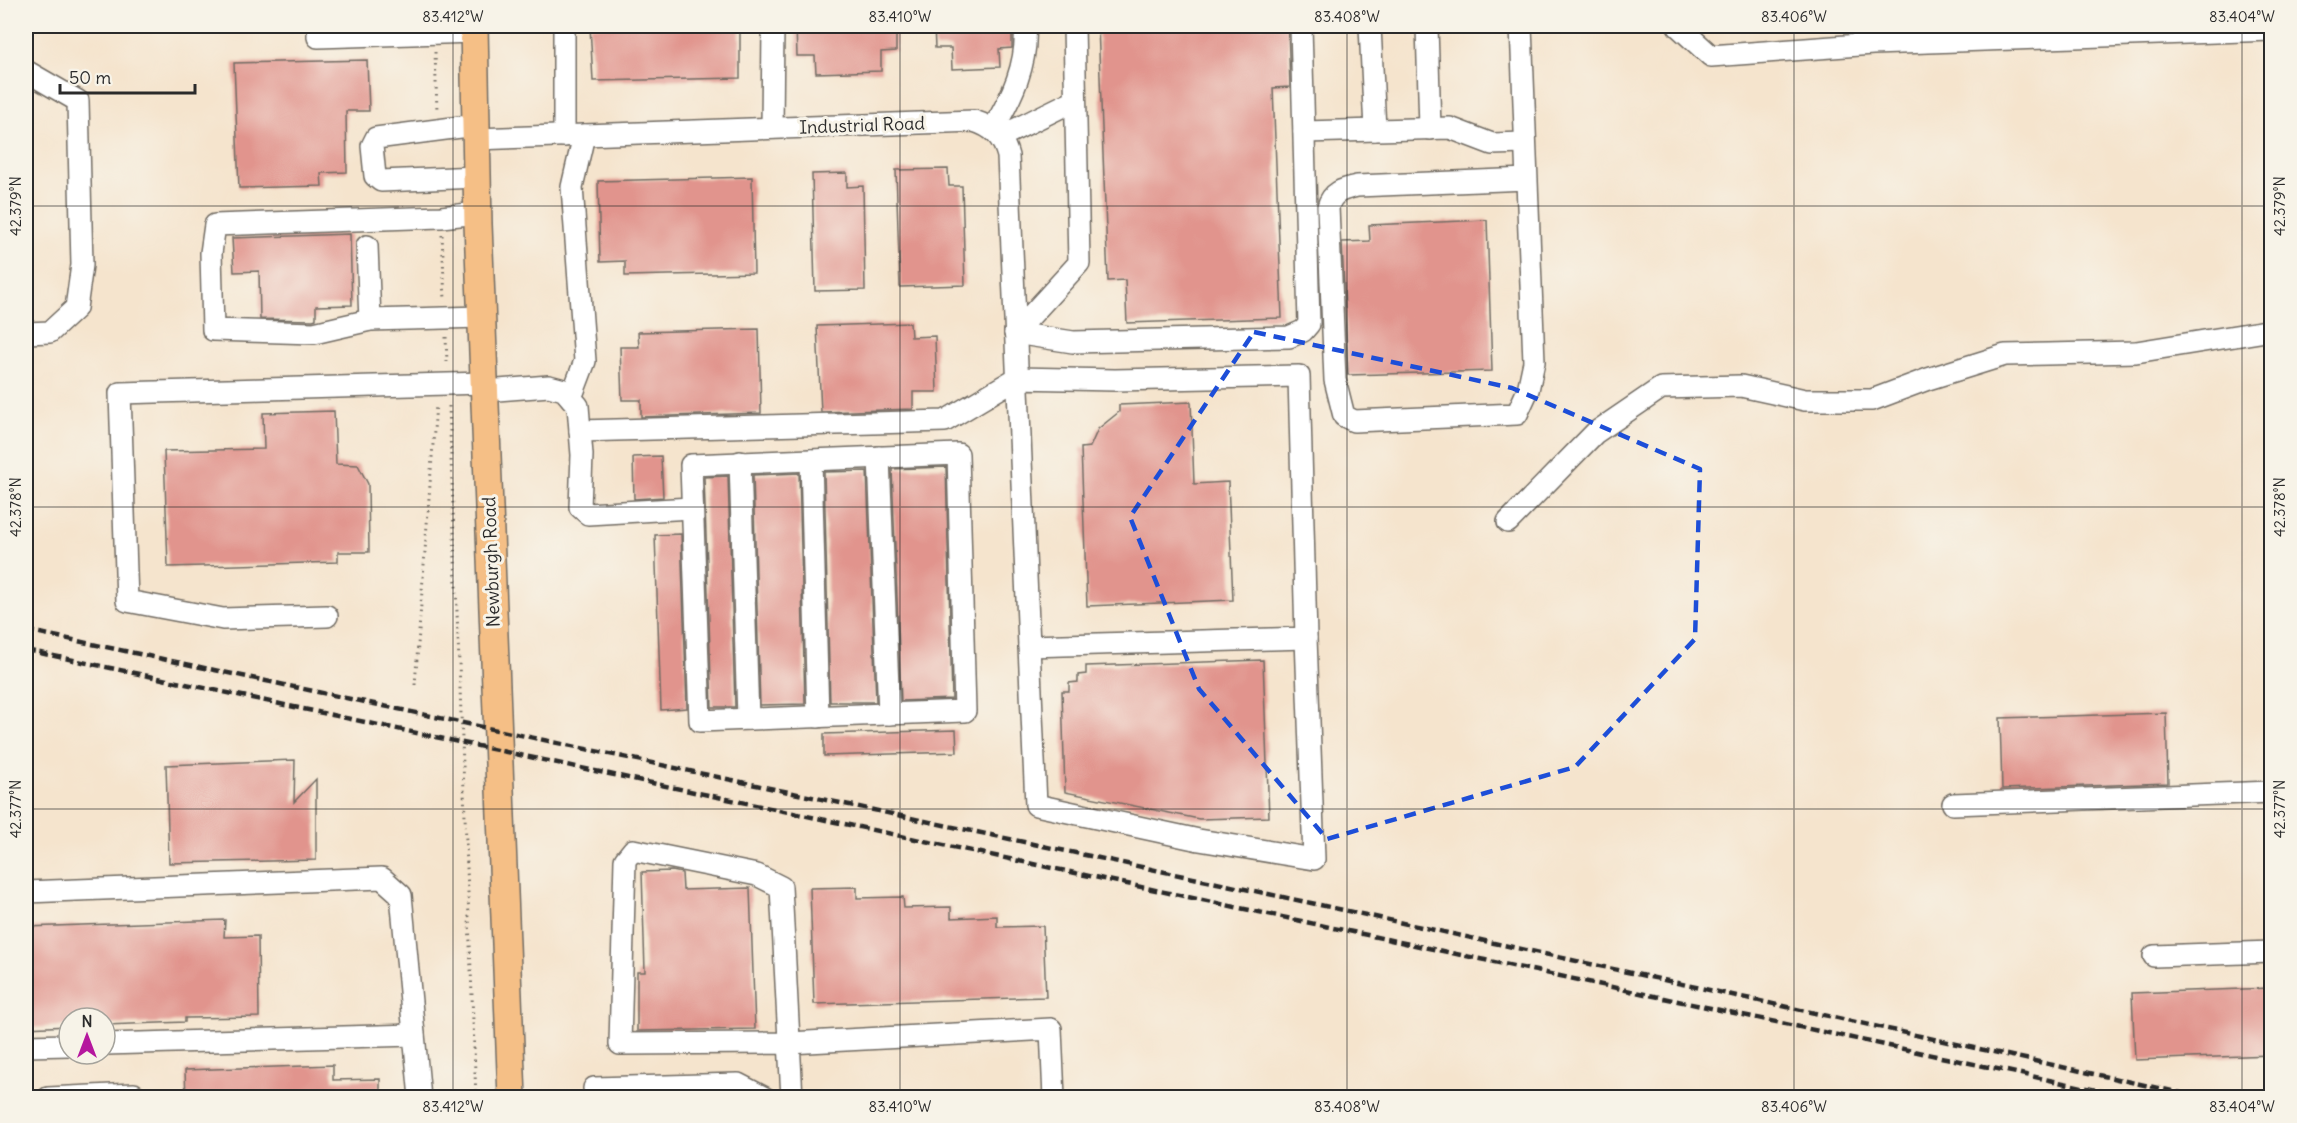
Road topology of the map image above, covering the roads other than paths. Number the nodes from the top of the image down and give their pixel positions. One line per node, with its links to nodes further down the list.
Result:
1 (564, 26): 22 (street)
2 (772, 26): 16 (street)
3 (1025, 26): 21 (street)
4 (1074, 26): 15 (street)
5 (1301, 26): 20 (street)
6 (1370, 26): 18 (street)
7 (1427, 26): 17 (street)
8 (1521, 26): 23 (street)
9 (1678, 26): 12 (street)
10 (474, 28): 11 (street); 19 (main road, Newburgh Road)
11 (383, 30): 13 (street)
12 (2271, 30)
13 (318, 31)
14 (26, 71): 31 (street)
15 (1075, 100): 21 (street); 32 (street)
16 (772, 128): 21 (street, Industrial Road); 22 (street, Industrial Road)
17 (1430, 129): 18 (street); 23 (street)
18 (1375, 130): 20 (street)
19 (476, 132): 22 (street, Industrial Road); 24 (main road, Newburgh Road); 24 (street, Industrial Road)
20 (1304, 132): 32 (street)
21 (997, 133): 32 (street)
22 (574, 135): 35 (street)
23 (1525, 143): 25 (street)
24 (477, 177): 26 (main road, Newburgh Road)
25 (1527, 179): 25 (street)
26 (478, 213): 28 (main road, Newburgh Road); 29 (street)
27 (367, 246): 29 (street)
28 (482, 317): 29 (street); 34 (main road, Newburgh Road)
29 (370, 320)
30 (2271, 330): 41 (street)
31 (26, 333)
32 (1015, 333): 33 (street)
33 (1017, 378): 36 (street); 43 (street); 44 (street)
34 (484, 387): 35 (street); 42 (street); 61 (main road, Newburgh Road)
35 (571, 398): 36 (street)
36 (580, 431): 40 (street)
37 (879, 457): 38 (street); 45 (street); 45 (street)
38 (811, 460): 39 (street); 46 (street)
39 (740, 462): 40 (street); 47 (street)
40 (691, 508): 47 (street)
41 (1508, 522)
42 (327, 616)
43 (1306, 638): 44 (street); 44 (street)
44 (1029, 646)
45 (889, 714): 46 (street)
46 (818, 717): 47 (street)
47 (748, 719)
48 (2271, 792): 49 (street)
49 (1953, 804)
50 (26, 892): 53 (street)
51 (2271, 952): 52 (street)
52 (2154, 956)
53 (414, 1035): 55 (street); 60 (street)
54 (789, 1043): 54 (street); 64 (street); 65 (street)
55 (117, 1044)
56 (57, 1045): 57 (street)
57 (26, 1046)
58 (48, 1098): 59 (street)
59 (134, 1098)
60 (420, 1098)
61 (512, 1098)
62 (595, 1098): 63 (street)
63 (765, 1098)
64 (792, 1098)
65 (1054, 1098)

